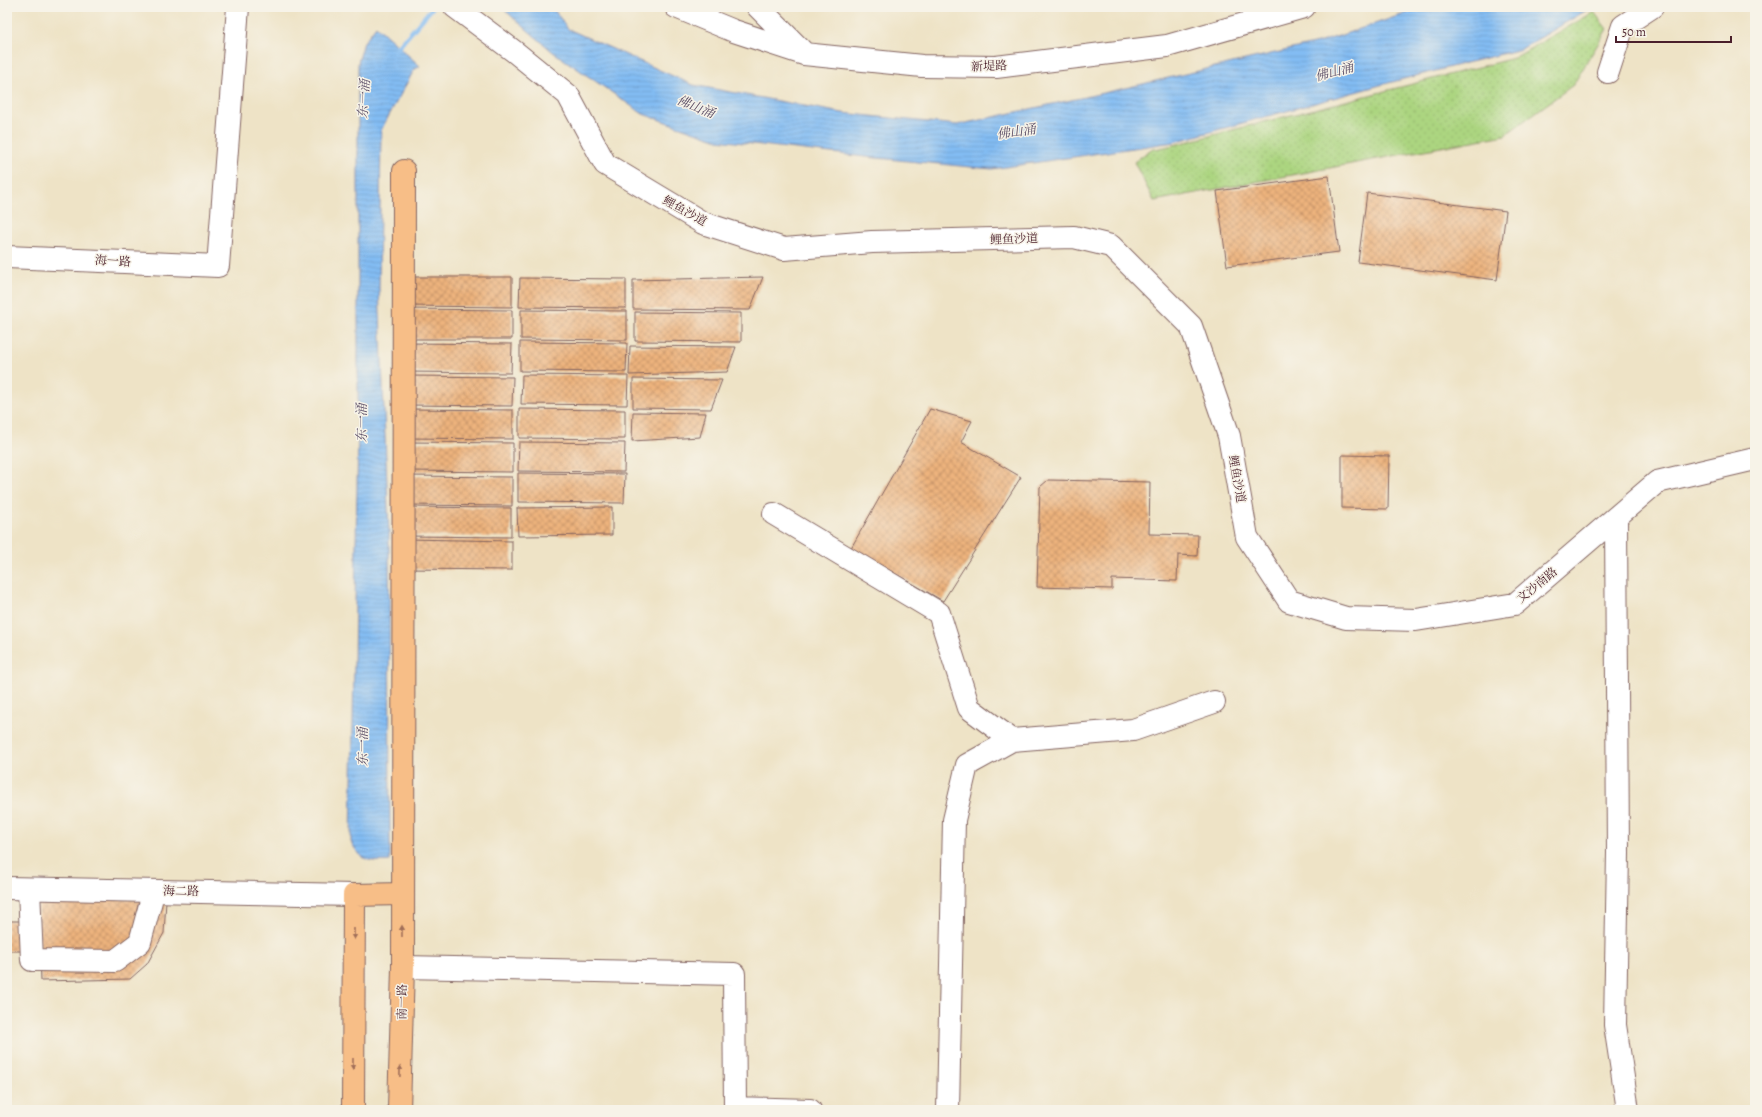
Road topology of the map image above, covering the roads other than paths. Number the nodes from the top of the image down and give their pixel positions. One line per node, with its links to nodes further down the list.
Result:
1 (238, 7): 10 (street, 海一路)
2 (455, 7): 14 (street, 鲤鱼沙道)
3 (676, 7): 7 (street, 新堤路)
4 (758, 7): 7 (street)
5 (1304, 7): 7 (street, 新堤路)
6 (1652, 7): 8 (street)
7 (804, 54)
8 (1608, 72)
9 (404, 171): 20 (main road, 南一路)
10 (7, 257)
11 (1755, 459): 13 (street, 文沙南路)
12 (774, 514): 16 (street)
13 (1616, 518): 14 (street, 文沙南路); 27 (street)
14 (1289, 601)
15 (1214, 702): 16 (street)
16 (1012, 740): 26 (street)
17 (7, 888): 18 (street, 海二路)
18 (29, 889): 19 (street, 海二路); 19 (street)
19 (151, 891): 21 (street, 海二路)
20 (402, 894): 21 (main road); 22 (main road, 南一路, one-way to 20)
21 (354, 895): 23 (main road, one-way to 23)
22 (402, 967): 24 (main road, 南一路, one-way to 22); 25 (street)
23 (353, 1110)
24 (399, 1110)
25 (810, 1110)
26 (948, 1110)
27 (1628, 1110)

